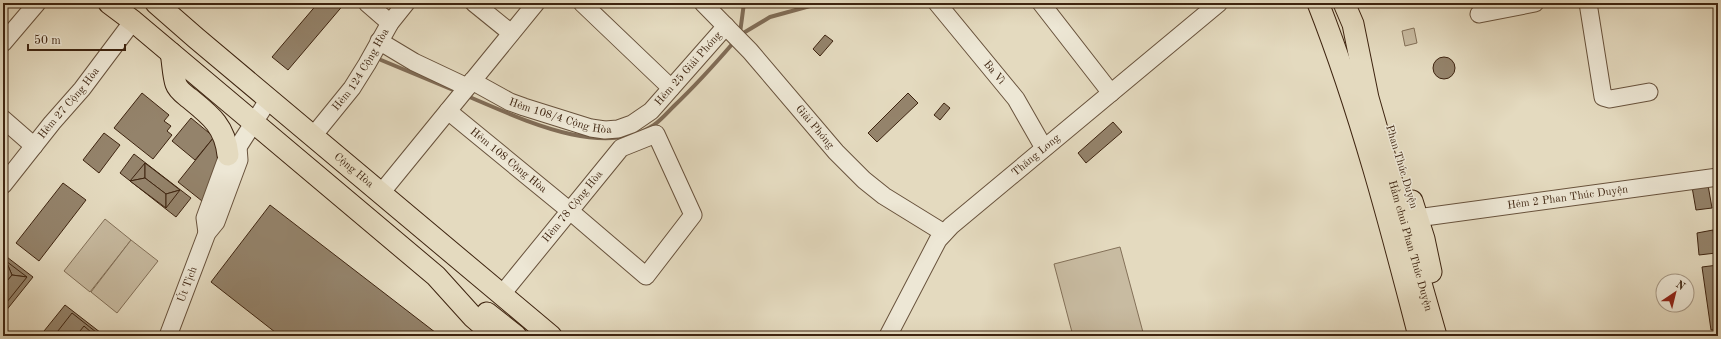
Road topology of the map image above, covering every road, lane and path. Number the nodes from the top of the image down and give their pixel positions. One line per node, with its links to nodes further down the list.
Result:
1 (37, 3): 23 (street)
2 (109, 3): 19 (main road)
3 (156, 3): 30 (main road, Cộng Hòa)
4 (368, 3): 20 (street)
5 (406, 3): 20 (street, Hẻm 124 Cộng Hòa)
6 (474, 3): 21 (street)
7 (536, 3): 21 (street)
8 (582, 3): 26 (street)
9 (703, 3): 18 (street, Giải Phóng)
10 (937, 3): 36 (street, Ba Vì)
11 (1041, 3): 28 (street)
12 (1318, 3): 52 (main road)
13 (1344, 3): 25 (main road, Phan Thúc Duyện)
14 (1534, 3): 17 (street)
15 (1588, 3): 27 (street)
16 (1209, 6): 28 (street, Thăng Long)
17 (1479, 14)
18 (723, 18): 26 (street, Hẻm 25 Giải Phóng); 43 (street, Giải Phóng)
19 (133, 21): 24 (main road); 35 (street, Hẻm 27 Cộng Hòa)
20 (390, 23): 22 (street, Hẻm 124 Cộng Hòa)
21 (511, 33): 29 (street)
22 (379, 41): 29 (street); 34 (street, Hẻm 124 Cộng Hòa)
23 (3, 42)
24 (171, 53): 33 (main road); 37 (main road)
25 (1361, 63): 42 (main road, Phan Thúc Duyện); 53 (main road, Hầm chui Phan Thúc Duyện)
26 (671, 88): 31 (street, Hẻm 25 Giải Phóng)
27 (1650, 92)
28 (1111, 93): 36 (street, Thăng Long)
29 (461, 94): 31 (street, Hẻm 108/4 Cộng Hòa); 40 (street); 41 (street, Hẻm 108 Cộng Hòa)
30 (269, 99): 33 (street, Út Tịch); 34 (main road, Cộng Hòa)
31 (651, 111)
32 (3, 119): 35 (street)
33 (254, 122): 37 (street, Út Tịch); 45 (main road)
34 (313, 136): 40 (main road, Cộng Hòa)
35 (34, 146): 39 (street, Hẻm 27 Cộng Hòa)
36 (1044, 148): 43 (street, Thăng Long)
37 (233, 151): 47 (street, Út Tịch)
38 (1718, 177): 42 (street, Hẻm 2 Phan Thúc Duyện)
39 (3, 185)
40 (382, 193): 46 (main road, Cộng Hòa)
41 (570, 211): 44 (street, Hẻm 108 Cộng Hòa); 44 (street, Hẻm 78 Cộng Hòa); 46 (street, Hẻm 78 Cộng Hòa)
42 (1417, 218): 54 (main road, Phan Thúc Duyện)
43 (944, 233): 51 (street, Thăng Long)
44 (660, 258)
45 (436, 276): 48 (main road); 49 (main road)
46 (502, 294): 50 (main road, Cộng Hòa)
47 (168, 336)
48 (495, 336)
49 (516, 336)
50 (551, 336)
51 (888, 336)
52 (1419, 336)
53 (1436, 336)
54 (1448, 336)

